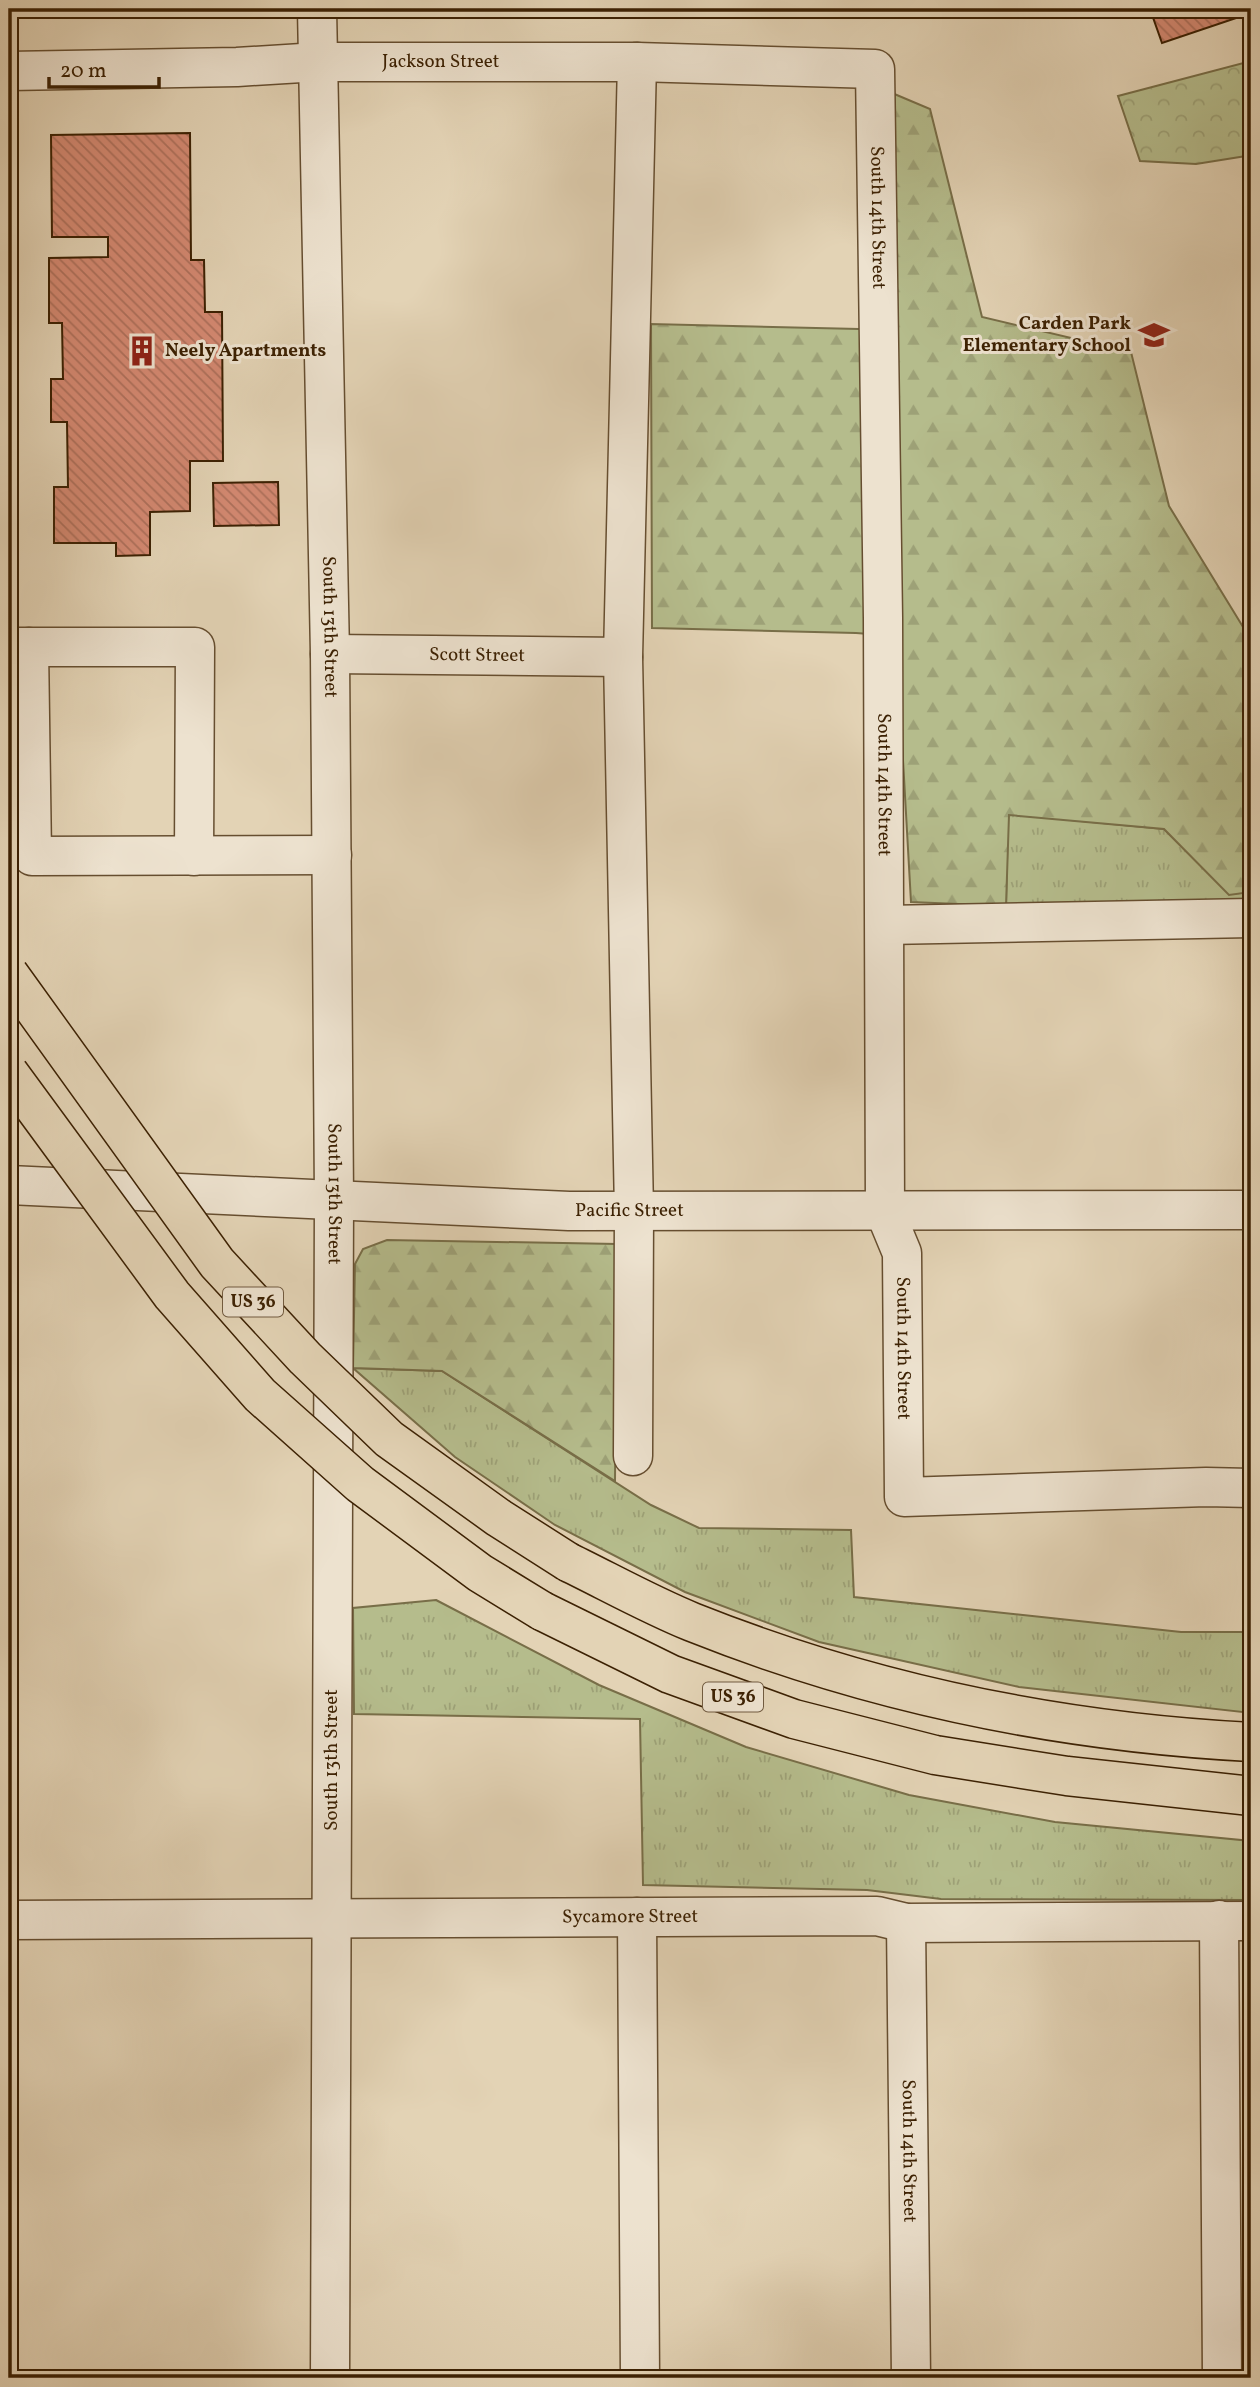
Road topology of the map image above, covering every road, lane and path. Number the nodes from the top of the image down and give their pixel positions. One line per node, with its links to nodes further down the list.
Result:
1 (317, 9): 2 (street, South 13th Street)
2 (318, 62): 3 (street, Jackson Street); 5 (street, Jackson Street); 7 (street, South 13th Street)
3 (637, 62): 4 (street, Jackson Street); 8 (street)
4 (875, 69): 12 (street, South 14th Street)
5 (9, 71)
6 (19, 647): 10 (street); 10 (street)
7 (330, 654): 8 (street, Scott Street); 9 (street, South 13th Street)
8 (623, 657): 18 (street)
9 (332, 855): 10 (street); 16 (street, South 13th Street)
10 (194, 856)
11 (1251, 918): 12 (street)
12 (886, 925): 19 (street, South 14th Street)
13 (9, 974): 22 (highway, US 36, bridge)
14 (9, 1073): 23 (highway, US 36, bridge)
15 (9, 1185): 16 (street, Pacific Street)
16 (334, 1200): 18 (street, Pacific Street); 24 (street, South 13th Street)
17 (1251, 1210): 19 (street, Pacific Street)
18 (634, 1211): 19 (street, Pacific Street); 20 (street)
19 (885, 1212): 21 (street, South 14th Street)
20 (633, 1456)
21 (1251, 1488)
22 (1251, 1742)
23 (1251, 1796)
24 (332, 1917): 25 (street, Sycamore Street); 26 (street, Sycamore Street); 29 (street, South 13th Street)
25 (637, 1917): 28 (street, Sycamore Street); 30 (street)
26 (9, 1920)
27 (1235, 1920): 28 (street, Sycamore Street); 32 (street)
28 (905, 1923): 31 (street, South 14th Street)
29 (330, 2378)
30 (640, 2378)
31 (911, 2378)
32 (1222, 2378)

